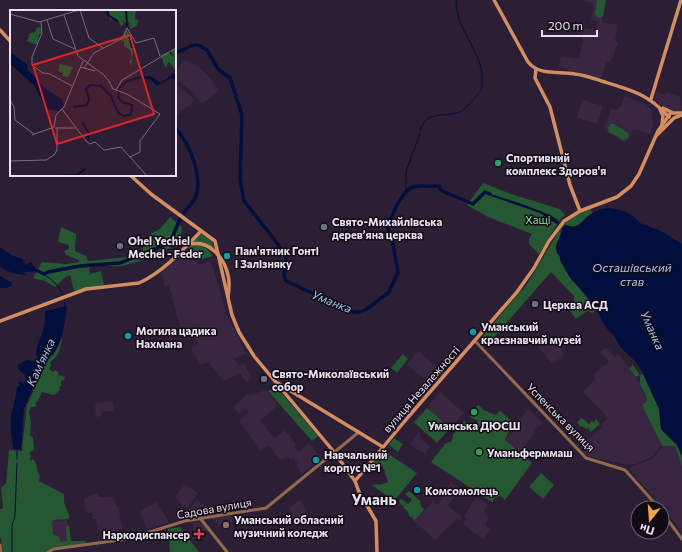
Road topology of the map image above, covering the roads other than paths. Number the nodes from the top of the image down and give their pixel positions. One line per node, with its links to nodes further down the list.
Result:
1 (494, 0): 5 (main road)
2 (681, 0): 6 (main road)
3 (0, 30): 4 (main road)
4 (10, 41)
5 (536, 69): 6 (main road); 12 (main road)
6 (651, 99): 7 (main road)
7 (659, 106): 9 (main road); 10 (main road)
8 (682, 114): 9 (main road, вулиця Незалежності); 10 (main road, вулиця Незалежності)
9 (671, 116): 10 (main road, вулиця Незалежності)
10 (663, 127): 12 (main road, вулиця Незалежності)
11 (131, 176): 13 (main road)
12 (580, 211): 20 (main road, вулиця Незалежності)
13 (201, 231): 14 (main road); 15 (main road)
14 (188, 244): 15 (main road); 19 (main road)
15 (219, 256): 16 (main road); 17 (main road)
16 (228, 274): 17 (main road); 18 (main road)
17 (222, 276): 18 (main road)
18 (228, 302): 21 (main road)
19 (0, 321)
20 (475, 341): 25 (main road, вулиця Незалежності); 28 (street, Успенська вулиця)
21 (274, 381): 22 (main road); 23 (main road)
22 (284, 387): 23 (main road); 24 (main road)
23 (283, 392): 26 (main road)
24 (359, 432): 25 (main road); 26 (street, Садова вулиця)
25 (383, 447): 27 (main road, вулиця Незалежності)
26 (334, 452): 27 (main road); 29 (street, Садова вулиця)
27 (355, 481): 36 (main road)
28 (652, 500)
29 (200, 518): 34 (street, Садова вулиця); 35 (street)
30 (670, 523): 31 (street)
31 (682, 539)
32 (0, 546): 33 (street)
33 (1, 552)
34 (48, 552)
35 (227, 552)
36 (377, 552)

